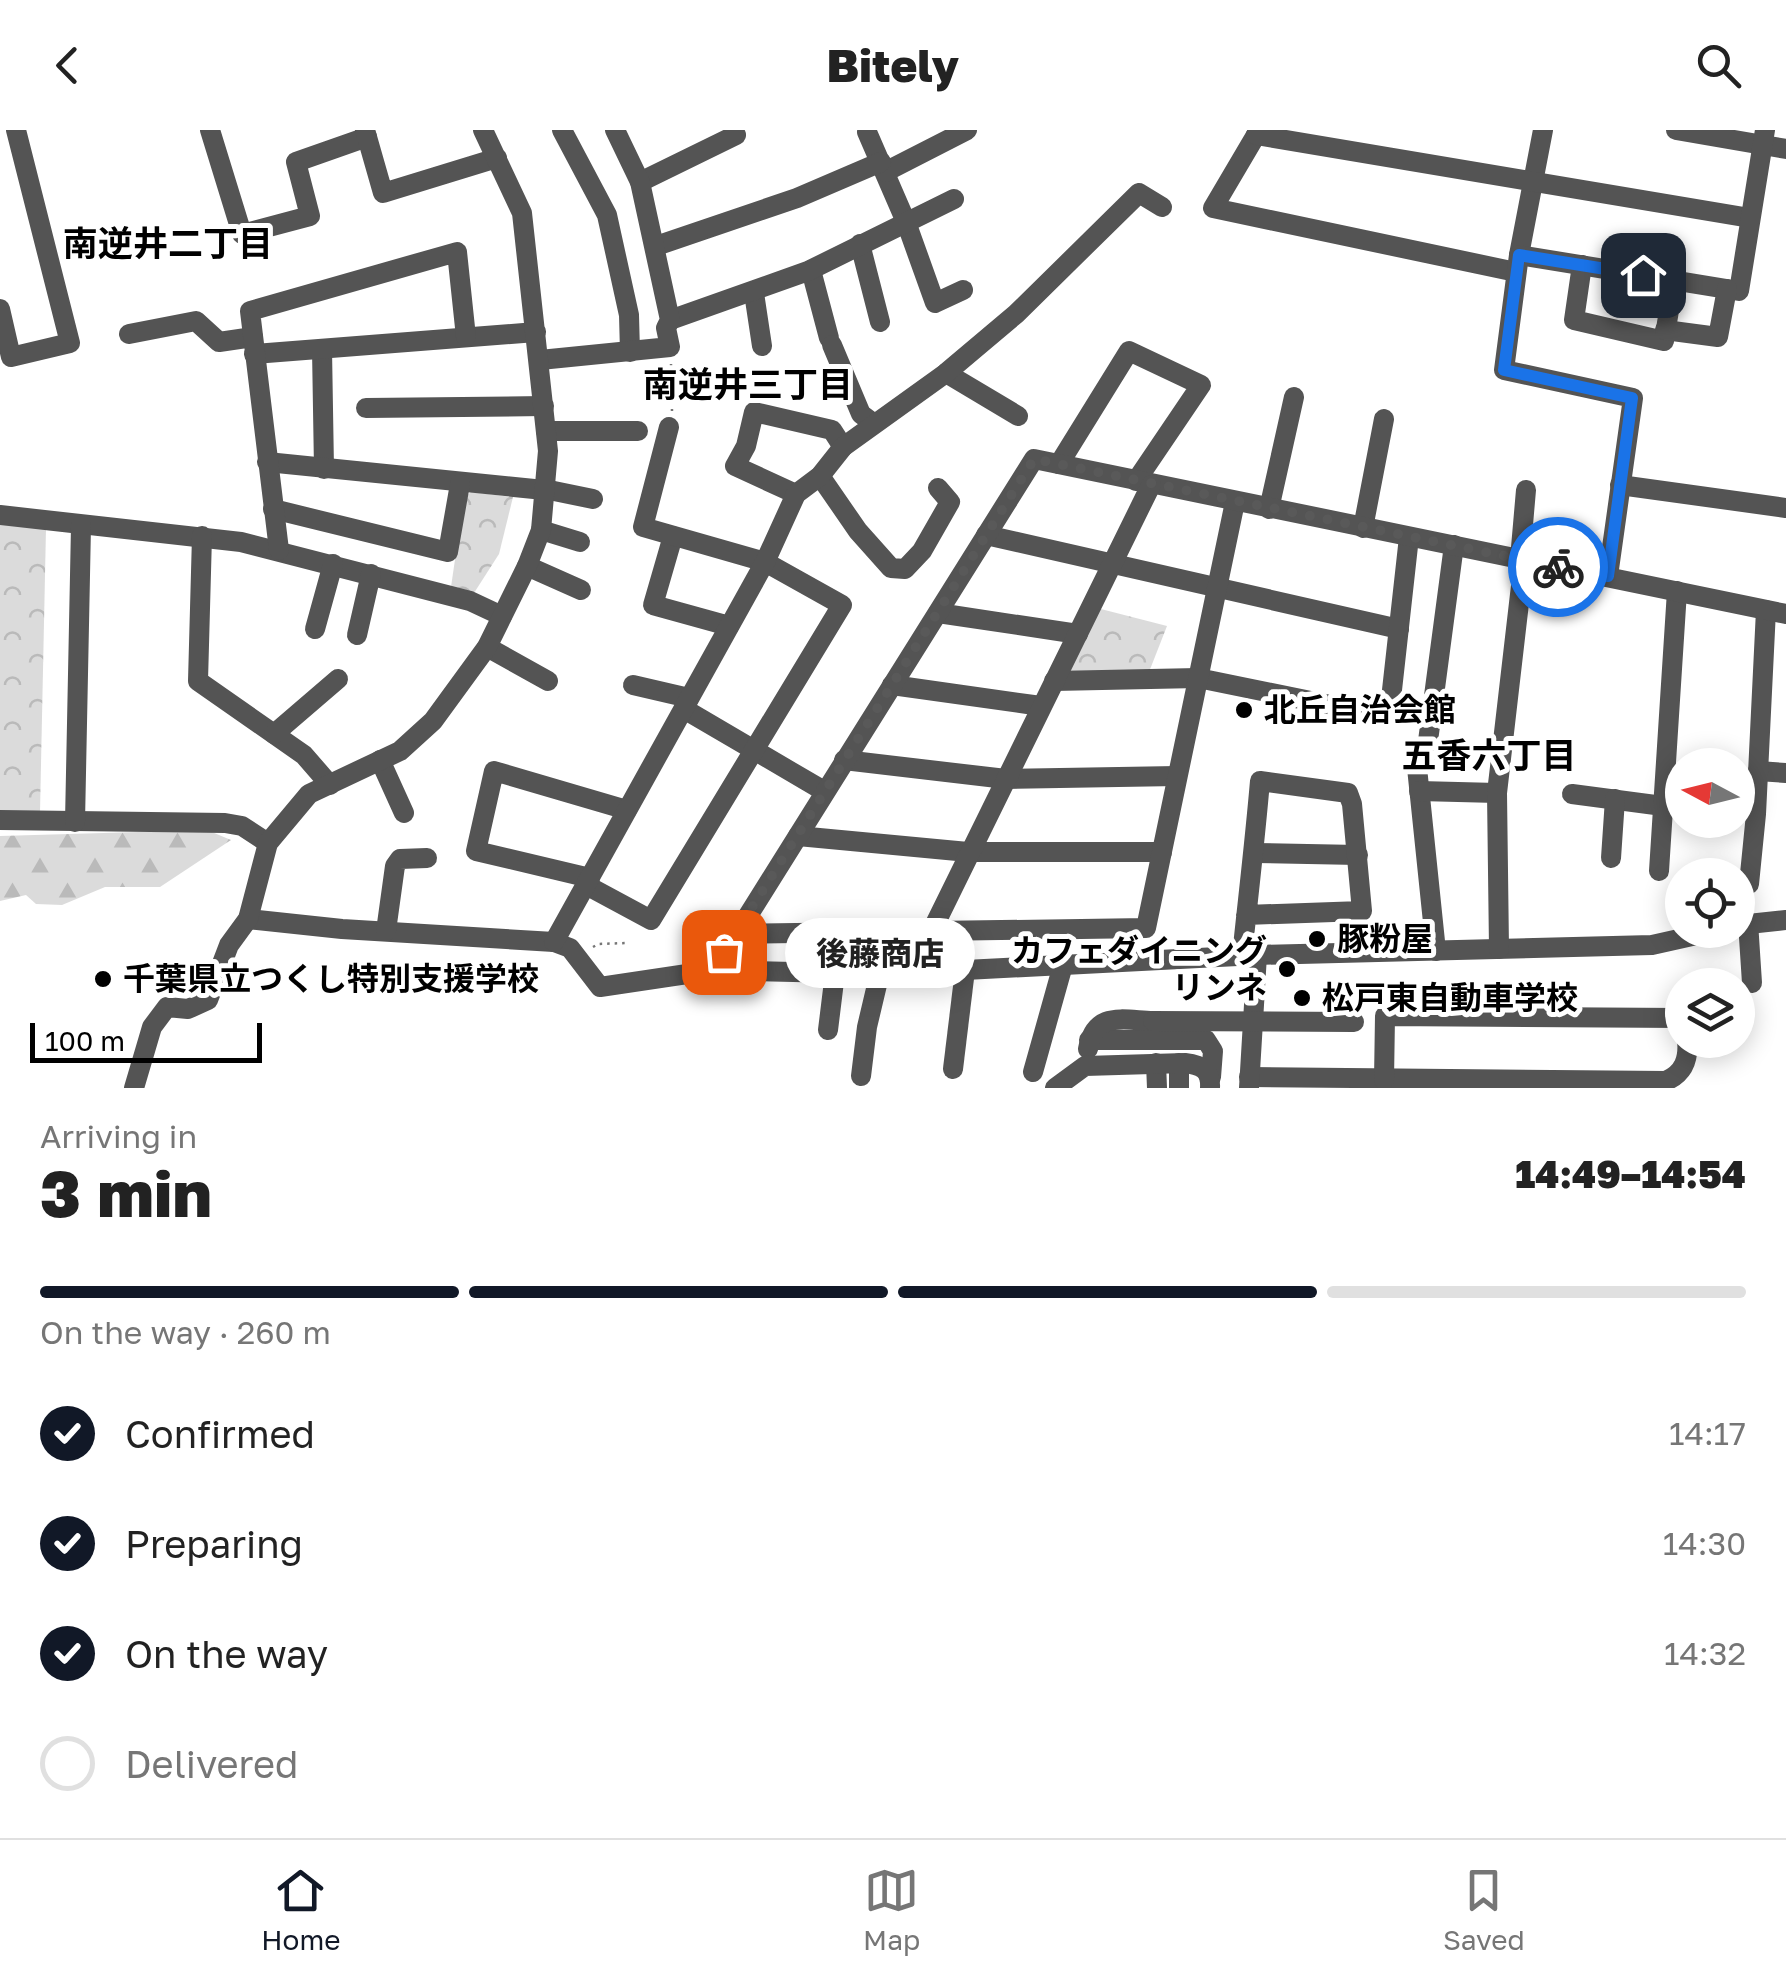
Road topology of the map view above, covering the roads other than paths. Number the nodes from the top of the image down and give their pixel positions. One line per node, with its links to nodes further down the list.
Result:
1 (16, 130): 32 (street)
2 (210, 130): 11 (street)
3 (483, 130): 15 (street)
4 (562, 130): 42 (street)
5 (967, 130): 16 (street)
6 (1543, 130): 18 (street)
7 (1676, 130): 13 (street)
8 (620, 132): 17 (street)
9 (866, 132): 16 (street)
10 (1257, 133): 18 (street); 25 (street)
11 (366, 134): 15 (street)
12 (737, 138): 17 (street)
13 (1764, 138): 14 (street); 21 (street)
14 (1786, 149)
15 (496, 158): 36 (street)
16 (883, 167): 22 (street); 24 (street)
17 (640, 182): 24 (street)
18 (1533, 182): 21 (street); 25 (street)
19 (954, 198): 22 (street)
20 (1162, 207): 44 (street)
21 (1750, 218): 29 (street)
22 (906, 222): 23 (street); 30 (street)
23 (860, 244): 27 (street); 34 (street)
24 (656, 246): 33 (street)
25 (1518, 264): 26 (street); 61 (street)
26 (1582, 265): 28 (street); 35 (street)
27 (811, 270): 31 (street); 50 (street)
28 (1674, 280): 29 (street); 35 (street)
29 (1727, 289): 35 (street)
30 (963, 290)
31 (754, 293): 33 (street); 40 (street)
32 (0, 309)
33 (670, 320): 42 (street)
34 (880, 322)
35 (1665, 330)
36 (536, 332): 38 (street); 43 (street)
37 (129, 334): 39 (street)
38 (466, 337): 39 (street); 41 (street)
39 (253, 346): 41 (street); 55 (street)
40 (762, 346)
41 (322, 349): 57 (street)
42 (630, 352): 43 (street)
43 (540, 360): 46 (street)
44 (946, 374): 48 (street); 50 (street)
45 (1294, 397): 70 (street)
46 (544, 406): 47 (street); 52 (street)
47 (366, 408)
48 (1018, 416)
49 (1384, 419): 73 (street)
50 (873, 423): 54 (street)
51 (670, 427): 77 (street)
52 (546, 432): 53 (street); 64 (street)
53 (638, 432)
54 (843, 447): 58 (street); 65 (street)
55 (267, 462): 57 (street); 69 (street)
56 (1060, 464): 59 (street); 59 (street); 75 (street)
57 (324, 468): 60 (street)
58 (820, 476): 62 (street); 65 (street)
59 (1144, 483): 67 (street); 85 (street)
60 (460, 484): 64 (street); 69 (street)
61 (1620, 486): 68 (street); 88 (street)
62 (938, 488)
63 (1526, 490): 82 (street)
64 (544, 491): 66 (street); 74 (street)
65 (796, 494): 83 (street)
66 (593, 500)
67 (1235, 502): 70 (street); 89 (street)
68 (1786, 508)
69 (274, 509): 81 (street)
70 (1269, 509): 73 (street)
71 (0, 514): 72 (street)
72 (82, 526): 76 (street); 127 (street)
73 (1363, 528): 78 (street)
74 (540, 530): 79 (street); 86 (street)
75 (986, 535): 85 (street); 93 (street)
76 (202, 536): 81 (street); 109 (street)
77 (673, 536): 83 (street); 95 (street)
78 (1410, 537): 80 (street); 97 (street)
79 (580, 542)
80 (1454, 544): 82 (street); 119 (street)
81 (278, 550): 84 (street)
82 (1522, 559): 88 (street); 120 (street)
83 (765, 562): 95 (street); 110 (street)
84 (332, 564): 87 (street); 96 (street)
85 (1112, 564): 89 (street); 98 (street)
86 (527, 566): 90 (street); 94 (street)
87 (371, 574): 94 (street); 99 (street)
88 (1608, 576): 91 (street)
89 (1217, 589): 97 (street); 101 (street)
90 (582, 590)
91 (1677, 591): 92 (street); 123 (street)
92 (1776, 612): 113 (street)
93 (938, 613): 98 (street); 105 (street)
94 (502, 616): 100 (street)
95 (729, 626): 107 (street)
96 (316, 629)
97 (1399, 629): 101 (street)
98 (1078, 634): 104 (street)
99 (357, 635)
100 (486, 647): 103 (street); 111 (street)
101 (1198, 678): 104 (street); 115 (street)
102 (338, 680): 109 (street)
103 (548, 681)
104 (1054, 681): 108 (street)
105 (892, 685): 108 (street); 112 (street)
106 (633, 686): 107 (street)
107 (686, 703): 110 (street); 124 (street)
108 (1042, 706): 116 (street)
109 (274, 734): 117 (street)
110 (755, 748): 118 (street); 138 (street)
111 (380, 760): 117 (street); 125 (street)
112 (844, 760): 116 (street); 118 (street)
113 (1758, 772): 114 (street); 136 (street)
114 (1786, 774)
115 (1177, 776): 116 (street); 131 (street)
116 (1006, 779): 130 (street)
117 (330, 784): 129 (street)
118 (824, 790): 128 (street)
119 (1419, 791): 120 (street); 150 (street)
120 (1497, 793): 149 (street)
121 (1572, 794): 122 (street)
122 (1615, 800): 123 (street); 135 (street)
123 (1663, 806): 137 (street)
124 (627, 810): 138 (street); 138 (street)
125 (404, 814)
126 (0, 820): 127 (street)
127 (75, 822): 129 (street)
128 (798, 836): 130 (street); 146 (street)
129 (268, 843): 140 (street)
130 (968, 852): 131 (street); 144 (street)
131 (1162, 852): 143 (street)
132 (1254, 854): 133 (street); 133 (street); 139 (street)
133 (1358, 855): 139 (street)
134 (426, 858): 145 (street)
135 (1611, 858)
136 (1750, 858)
137 (1659, 871)
138 (588, 881): 147 (street)
139 (1246, 915): 151 (street)
140 (248, 919): 145 (street); 175 (street)
141 (1786, 920): 142 (street)
142 (1755, 922)
143 (1117, 928): 144 (street); 152 (street)
144 (931, 930): 146 (street); 156 (street)
145 (386, 931): 147 (street)
146 (736, 934): 154 (street)
147 (554, 942): 154 (street)
148 (1665, 942): 149 (street)
149 (1499, 949): 150 (street)
150 (1436, 952): 151 (street)
151 (1250, 956): 152 (street); 174 (street)
152 (1112, 963): 153 (street)
153 (1063, 965): 155 (street); 169 (street)
154 (714, 970): 158 (street)
155 (965, 970): 156 (street); 168 (street)
156 (912, 971): 157 (street)
157 (880, 972): 158 (street); 170 (street)
158 (835, 973): 161 (street)
159 (1371, 1018): 160 (street); 162 (street, bridge); 171 (street)
160 (1665, 1018)
161 (828, 1030)
162 (1090, 1040): 167 (street); 173 (street)
163 (1687, 1058): 172 (street)
164 (1179, 1063): 166 (street); 173 (street); 179 (street)
165 (1131, 1064): 166 (street); 167 (street); 177 (street)
166 (1156, 1064): 178 (street)
167 (1085, 1066): 176 (street)
168 (952, 1069)
169 (1033, 1072)
170 (861, 1076)
171 (1384, 1080): 172 (street); 174 (street)
172 (1678, 1082)
173 (1210, 1083)
174 (1249, 1083)
175 (134, 1088)
176 (1055, 1088)
177 (1132, 1088)
178 (1157, 1088)
179 (1179, 1088)

